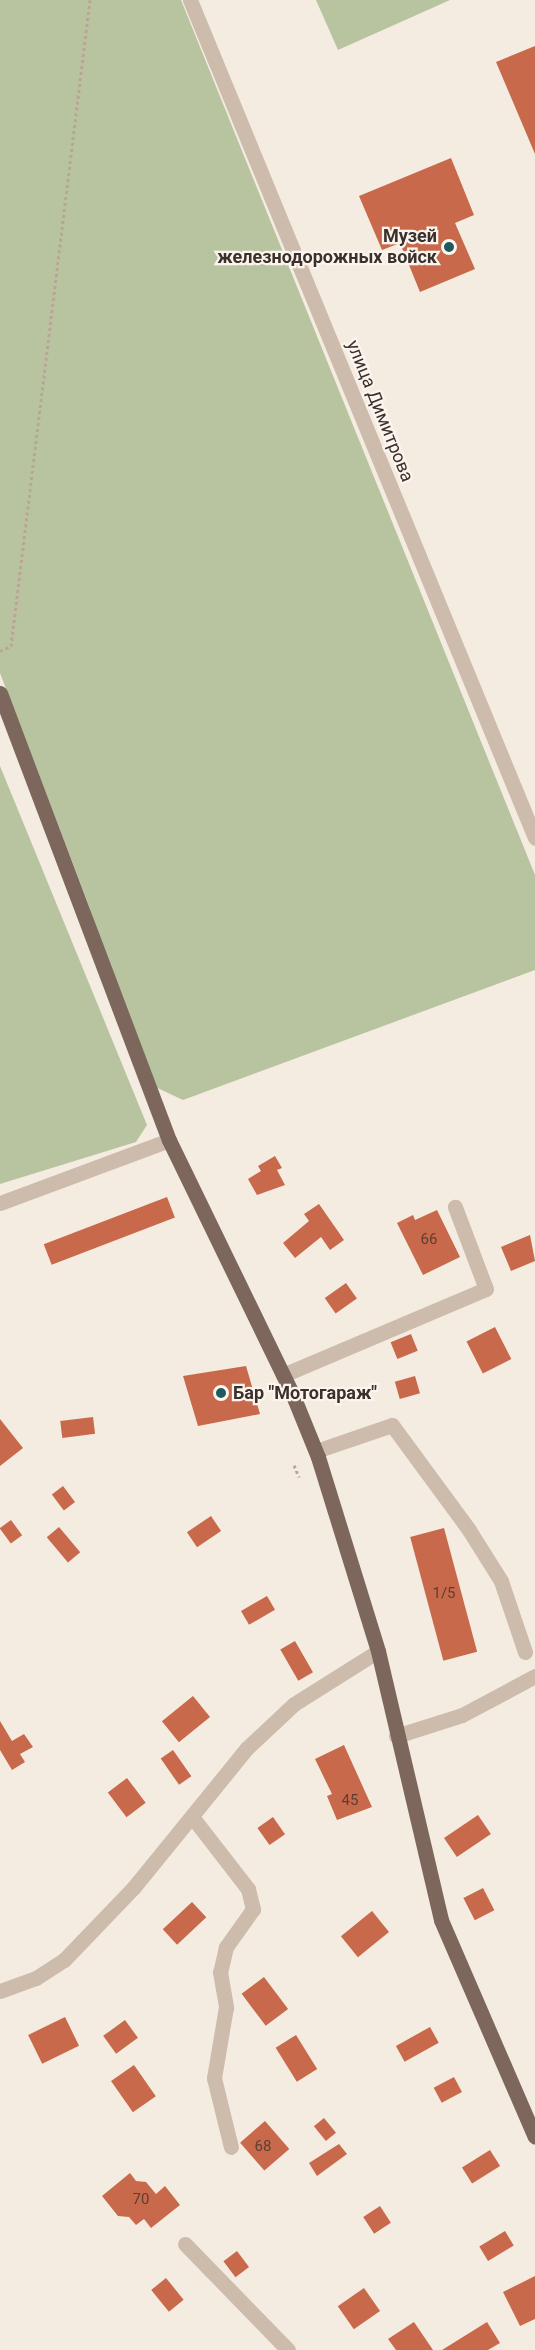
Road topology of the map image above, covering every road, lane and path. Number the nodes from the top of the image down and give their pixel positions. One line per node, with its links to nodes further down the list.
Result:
1 (90, 0): 3 (path)
2 (190, 0): 5 (street, улица Димитрова)
3 (0, 651)
4 (0, 693): 6 (main road)
5 (535, 838)
6 (169, 1140): 7 (street); 9 (main road)
7 (0, 1203)
8 (455, 1207): 9 (street)
9 (283, 1375): 10 (main road)
10 (316, 1451): 13 (main road); 14 (street)
11 (294, 1465): 12 (path)
12 (299, 1477)
13 (378, 1651): 16 (main road); 17 (street)
14 (525, 1652)
15 (535, 1676): 16 (street)
16 (396, 1736): 19 (main road)
17 (193, 1818): 18 (street); 20 (street)
18 (0, 1991)
19 (535, 2137)
20 (231, 2147)
21 (185, 2244): 22 (street)
22 (288, 2350)

